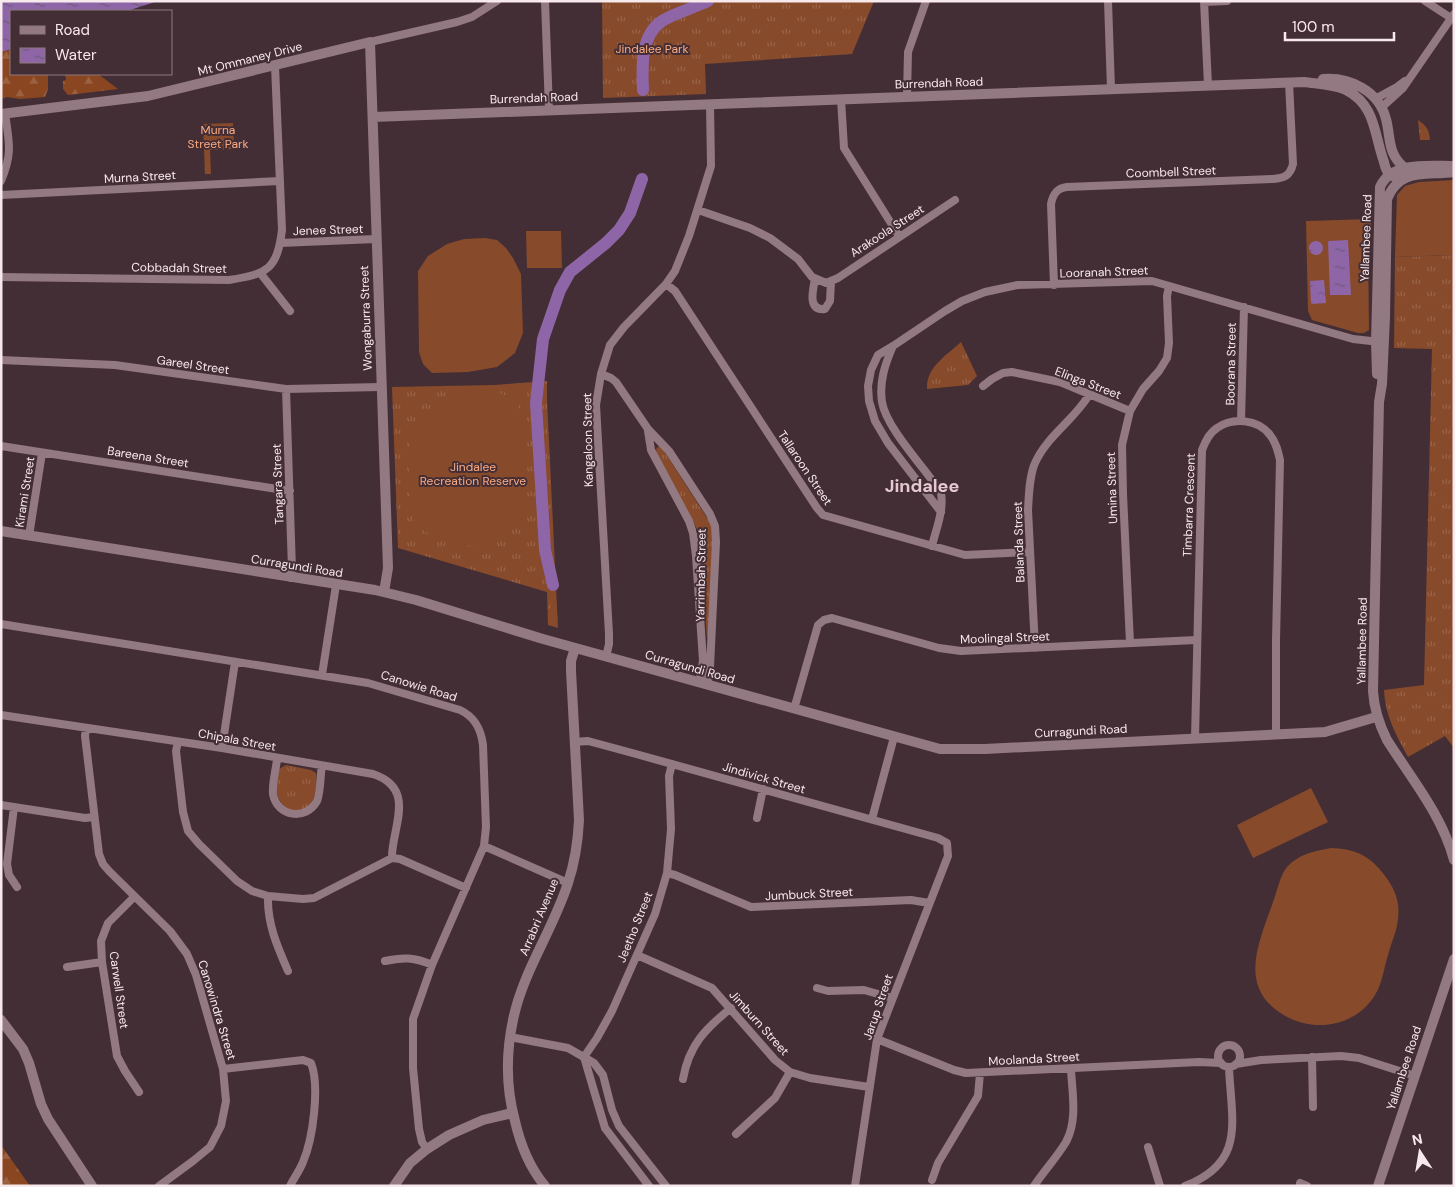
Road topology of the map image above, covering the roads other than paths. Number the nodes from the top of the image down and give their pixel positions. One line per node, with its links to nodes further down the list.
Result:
1 (497, 1): 9 (street, Mt Ommaney Drive)
2 (545, 1): 20 (street)
3 (926, 1): 15 (street)
4 (1108, 1): 14 (street)
5 (1227, 1): 7 (street)
6 (1424, 1): 8 (street)
7 (1204, 2): 13 (street)
8 (1452, 16): 17 (street)
9 (370, 42): 10 (street, Mt Ommaney Drive); 22 (street, Wongaburra Street)
10 (275, 66): 21 (street, Mt Ommaney Drive); 29 (street)
11 (1289, 82): 12 (street, Burrendah Road); 13 (street, Burrendah Road); 42 (street, Coombell Street)
12 (1304, 82): 17 (street); 19 (street, Burrendah Road)
13 (1208, 85): 14 (street, Burrendah Road)
14 (1111, 89): 15 (street, Burrendah Road)
15 (907, 97): 16 (street, Burrendah Road)
16 (842, 99): 18 (street, Burrendah Road); 34 (street)
17 (1378, 103): 19 (street); 23 (street)
18 (710, 104): 20 (street, Burrendah Road); 33 (street, Kangaloon Street)
19 (1367, 108): 26 (street, Burrendah Road)
20 (549, 110): 22 (street, Burrendah Road)
21 (3, 113): 30 (street)
22 (373, 117): 35 (street, Wongaburra Street)
23 (1388, 137): 25 (street); 26 (street)
24 (1454, 166): 25 (street)
25 (1406, 168): 26 (street)
26 (1392, 172): 28 (street); 46 (street, Yallambee Road)
27 (1454, 172): 28 (street)
28 (1402, 179): 46 (street, Yallambee Road)
29 (279, 180): 31 (street, Murna Street); 36 (street)
30 (1, 181)
31 (1, 195)
32 (955, 200): 34 (street, Arakoola Street)
33 (698, 210): 39 (street); 41 (street, Kangaloon Street)
34 (899, 236): 40 (street, Arakoola Street)
35 (376, 239): 36 (street, Jenee Street); 51 (street, Wongaburra Street)
36 (280, 243): 37 (street)
37 (261, 274): 38 (street, Cobbadah Street); 45 (street)
38 (1, 276)
39 (815, 279): 40 (street); 40 (street)
40 (831, 282)
41 (666, 284): 49 (street, Kangaloon Street); 63 (street, Tallaroon Street)
42 (1054, 285): 43 (street, Looranah Street); 47 (street, Looranah Street)
43 (1169, 286): 44 (street, Looranah Street); 54 (street, Umina Street)
44 (1244, 308): 46 (street, Looranah Street); 55 (street, Boorana Street)
45 (290, 311)
46 (1380, 342): 79 (street, Yallambee Road)
47 (893, 346): 60 (street); 60 (street, Looranah Street)
48 (1, 360): 52 (street, Gareel Street)
49 (601, 374): 56 (street, Yarrimbah Street); 73 (street, Kangaloon Street)
50 (983, 386): 53 (street, Elinga Street)
51 (381, 387): 52 (street, Gareel Street); 67 (street, Wongaburra Street)
52 (286, 390): 59 (street, Tangara Street)
53 (1088, 395): 54 (street, Elinga Street); 64 (street, Balanda Street)
54 (1130, 411): 70 (street, Umina Street)
55 (1241, 421): 69 (street, Timbarra Crescent); 81 (street)
56 (646, 426): 76 (street, Yarrimbah Street); 76 (street, Yarrimbah Street)
57 (1, 446): 58 (street, Bareena Street)
58 (42, 453): 59 (street, Bareena Street); 62 (street, Kirami Street)
59 (290, 491): 65 (street, Tangara Street)
60 (941, 512): 63 (street)
61 (1, 531): 62 (street, Curragundi Road)
62 (29, 536): 65 (street, Curragundi Road)
63 (932, 546): 64 (street, Tallaroon Street)
64 (1030, 552): 72 (street, Balanda Street)
65 (291, 578): 66 (street, Curragundi Road)
66 (336, 585): 67 (street, Curragundi Road); 75 (street)
67 (384, 592): 71 (street, Curragundi Road)
68 (1, 624): 74 (street, Canowie Road)
69 (1196, 640): 70 (street, Moolingal Street); 83 (street, Timbarra Crescent)
70 (1130, 643): 72 (street, Moolingal Street)
71 (574, 648): 73 (street, Curragundi Road); 85 (street, Arrabri Avenue)
72 (1035, 648): 77 (street, Moolingal Street)
73 (606, 657): 76 (street, Curragundi Road)
74 (235, 662): 75 (street, Canowie Road); 86 (street)
75 (322, 675): 97 (street, Canowie Road)
76 (703, 684): 77 (street, Curragundi Road)
77 (794, 709): 82 (street, Curragundi Road)
78 (1, 715): 80 (street, Chipala Street)
79 (1376, 717): 81 (street, Curragundi Road); 99 (street, Yallambee Road)
80 (86, 728): 84 (street, Chipala Street); 93 (street, Canowindra Street)
81 (1276, 735): 83 (street, Curragundi Road)
82 (894, 737): 83 (street, Curragundi Road); 95 (street)
83 (1195, 738)
84 (178, 742): 86 (street, Chipala Street); 104 (street)
85 (574, 742): 88 (street, Jindivick Street); 101 (street, Arrabri Avenue)
86 (222, 748): 87 (street, Chipala Street)
87 (277, 759): 89 (street, Chipala Street); 89 (street)
88 (672, 764): 90 (street, Jindivick Street); 100 (street, Jeetho Street)
89 (322, 766): 98 (street, Chipala Street)
90 (763, 789): 94 (street); 95 (street, Jindivick Street)
91 (1, 805): 92 (street)
92 (14, 807): 93 (street); 102 (street)
93 (94, 817): 105 (street, Canowindra Street)
94 (757, 818)
95 (872, 819): 96 (street, Jindivick Street)
96 (946, 843): 106 (street, Jarup Street)
97 (484, 846): 101 (street); 103 (street, Canowie Road)
98 (392, 858): 103 (street); 104 (street)
99 (1454, 860)
100 (667, 873): 106 (street, Jumbuck Street); 107 (street, Jeetho Street)
101 (568, 883): 118 (street, Arrabri Avenue)
102 (17, 888)
103 (466, 888): 111 (street, Canowie Road)
104 (268, 896): 113 (street)
105 (134, 897): 110 (street, Carwell Street); 127 (street, Canowindra Street)
106 (929, 903): 115 (street, Jarup Street)
107 (637, 955): 116 (street, Jimburn Street); 123 (street, Jeetho Street)
108 (1454, 958): 131 (street, Yallambee Road)
109 (384, 961): 111 (street)
110 (102, 962): 112 (street); 134 (street, Carwell Street)
111 (432, 965): 139 (street, Canowie Road)
112 (67, 967)
113 (288, 971)
114 (817, 988): 115 (street)
115 (892, 998): 119 (street, Jarup Street)
116 (731, 1008): 129 (street, Jimburn Street); 132 (street)
117 (1, 1020): 141 (street)
118 (510, 1037): 123 (street); 136 (street, Arrabri Avenue)
119 (877, 1038): 130 (street, Moolanda Street); 133 (street, Jarup Street)
120 (1238, 1050): 121 (street); 124 (street, Moolanda Street); 126 (street)
121 (1219, 1053): 125 (street, Moolanda Street); 126 (street)
122 (1312, 1057): 124 (street, Moolanda Street); 131 (street, Moolanda Street); 135 (street)
123 (584, 1058): 146 (street); 147 (street)
124 (1261, 1060): 126 (street, Moolanda Street)
125 (1199, 1062): 126 (street, Moolanda Street); 128 (street, Moolanda Street)
126 (1229, 1065): 151 (street)
127 (223, 1069): 142 (street, Canowindra Street); 143 (street)
128 (1071, 1069): 130 (street, Moolanda Street); 149 (street)
129 (790, 1072): 133 (street, Jimburn Street); 137 (street)
130 (980, 1073): 140 (street)
131 (1415, 1076): 152 (street, Yallambee Road)
132 (683, 1079)
133 (869, 1087): 148 (street, Jarup Street)
134 (139, 1092)
135 (1313, 1107)
136 (512, 1112): 139 (street); 145 (street, Arrabri Avenue)
137 (736, 1134)
138 (1148, 1147): 150 (street)
139 (427, 1150): 144 (street)
140 (932, 1180)
141 (92, 1186)
142 (159, 1186)
143 (290, 1186)
144 (394, 1186)
145 (545, 1186)
146 (649, 1186)
147 (666, 1186)
148 (855, 1186)
149 (1034, 1186)
150 (1160, 1186)
151 (1186, 1186)
152 (1378, 1186)

